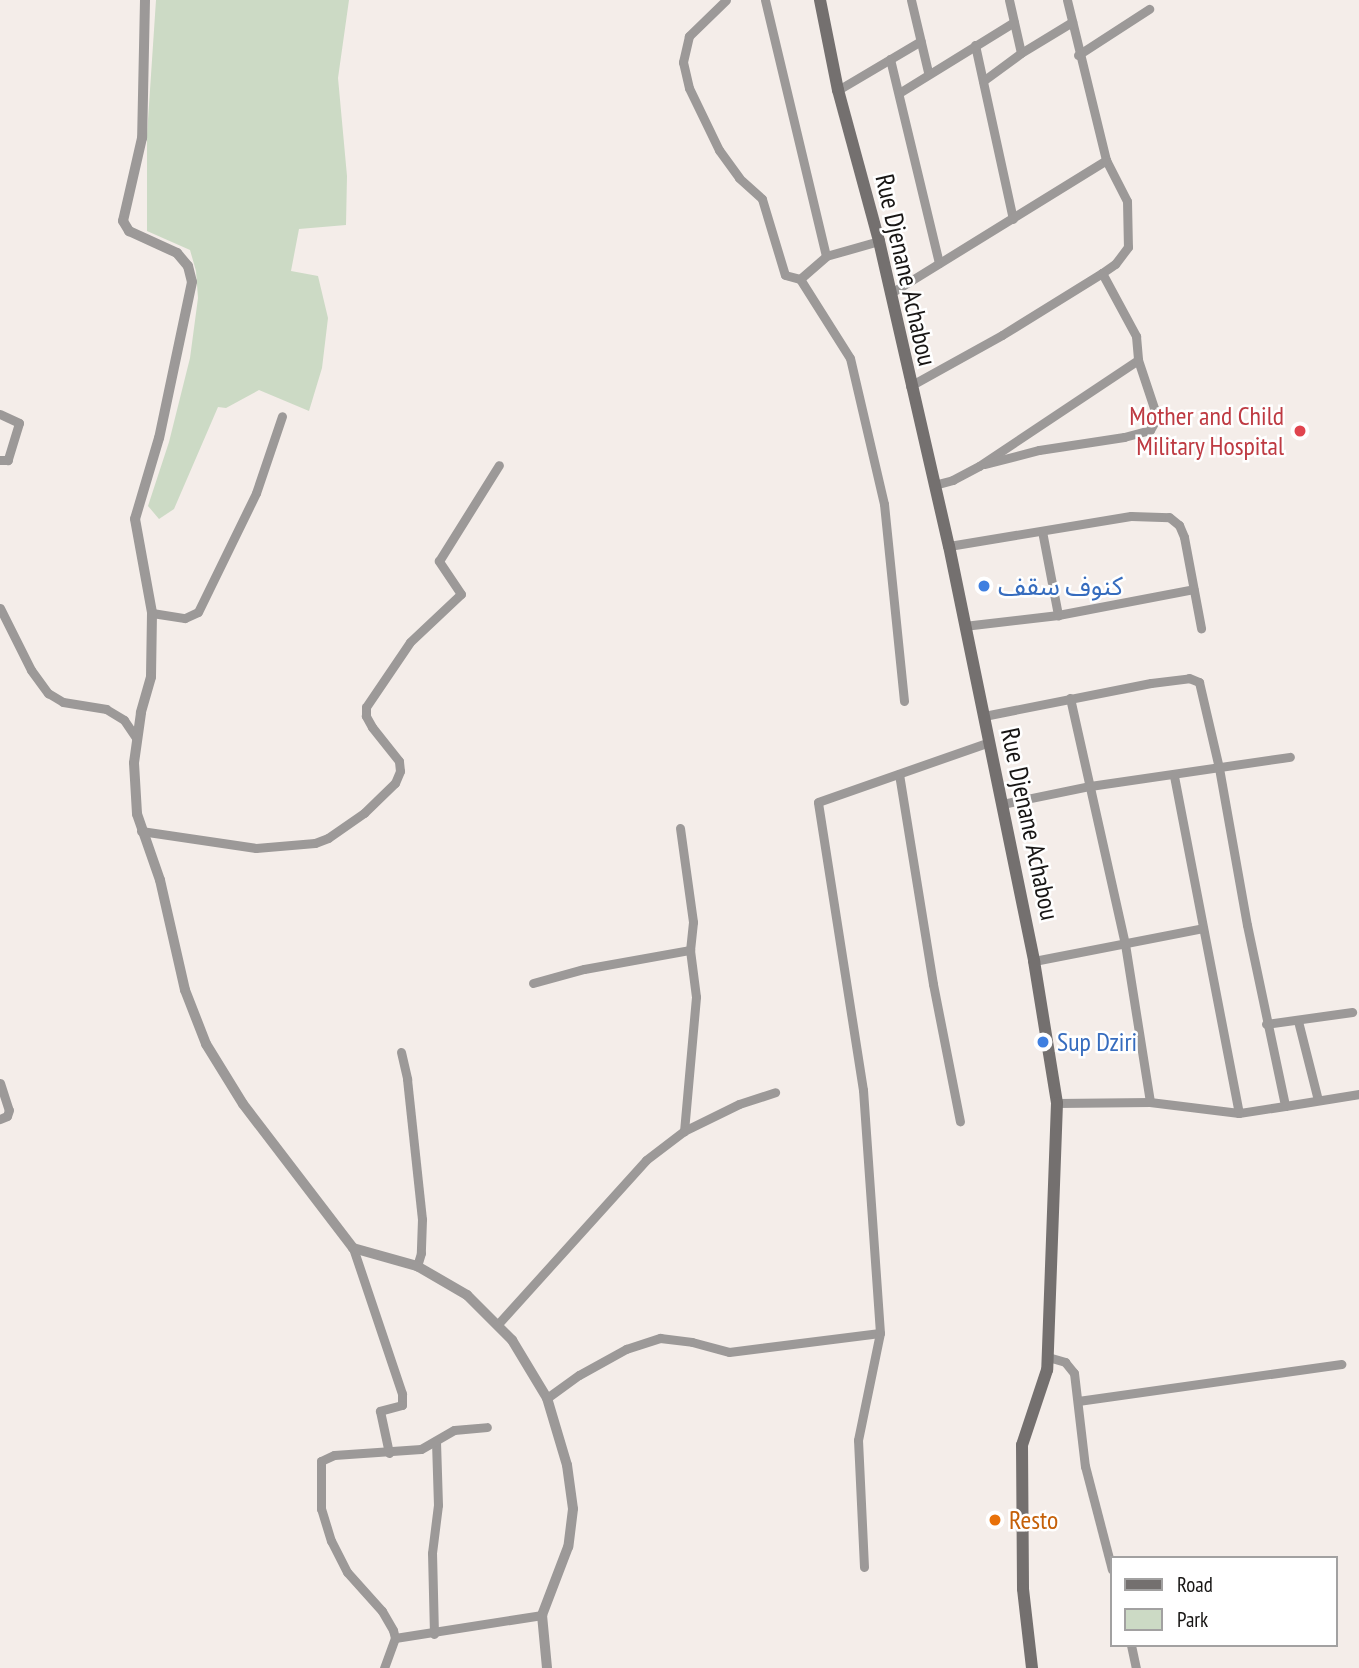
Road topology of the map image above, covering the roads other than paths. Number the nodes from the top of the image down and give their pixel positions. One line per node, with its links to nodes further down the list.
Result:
1 (145, 0): 40 (street)
2 (726, 0): 26 (street)
3 (765, 0): 23 (street)
4 (820, 0): 18 (main road, Rue Djenane Achabou)
5 (911, 0): 11 (street)
6 (1009, 0): 9 (street)
7 (1067, 0): 10 (street)
8 (1149, 9): 14 (street)
9 (1014, 22): 12 (street); 13 (street)
10 (1072, 22): 13 (street); 14 (street)
11 (921, 41): 15 (street); 16 (street)
12 (975, 45): 16 (street); 17 (street)
13 (1021, 52): 17 (street)
14 (1079, 55): 20 (street)
15 (890, 59): 18 (street); 19 (street)
16 (928, 72): 19 (street)
17 (983, 80): 21 (street)
18 (838, 90): 22 (main road, Rue Djenane Achabou)
19 (899, 93): 24 (street)
20 (1106, 160): 21 (street); 25 (street)
21 (1013, 219): 24 (street)
22 (879, 241): 23 (street); 27 (main road, Rue Djenane Achabou)
23 (826, 256): 26 (street)
24 (939, 263): 27 (street)
25 (1102, 273): 28 (street); 29 (street)
26 (800, 279): 45 (street)
27 (891, 293): 29 (main road, Rue Djenane Achabou)
28 (1138, 360): 34 (street); 34 (street)
29 (910, 386): 35 (main road, Rue Djenane Achabou)
30 (0, 414): 32 (street)
31 (282, 416): 40 (street)
32 (0, 460)
33 (499, 465): 56 (street)
34 (979, 466): 35 (street)
35 (933, 485): 37 (main road, Rue Djenane Achabou)
36 (1041, 531): 37 (street); 38 (street); 41 (street)
37 (949, 546): 42 (main road, Rue Djenane Achabou)
38 (1194, 589): 41 (street); 43 (street)
39 (0, 608): 47 (street)
40 (152, 613): 47 (street)
41 (1058, 615): 42 (street)
42 (964, 626): 46 (main road, Rue Djenane Achabou)
43 (1201, 628)
44 (1070, 698): 46 (street); 50 (street); 53 (street)
45 (904, 701)
46 (984, 716): 48 (main road, Rue Djenane Achabou)
47 (137, 739): 56 (street)
48 (989, 742): 51 (street); 54 (main road, Rue Djenane Achabou)
49 (1290, 757): 50 (street)
50 (1219, 768): 52 (street); 64 (street)
51 (899, 774): 75 (street); 80 (street)
52 (1174, 776): 53 (street); 57 (street)
53 (1090, 786): 54 (street); 58 (street)
54 (1002, 804): 60 (main road, Rue Djenane Achabou)
55 (680, 828): 59 (street)
56 (141, 831): 77 (street)
57 (1203, 928): 58 (street); 73 (street)
58 (1125, 944): 60 (street); 70 (street)
59 (690, 950): 61 (street); 76 (street)
60 (1034, 961): 71 (main road, Rue Djenane Achabou)
61 (533, 983)
62 (1352, 1012): 63 (street)
63 (1298, 1021): 64 (street); 69 (street)
64 (1266, 1024): 72 (street)
65 (401, 1052): 78 (street)
66 (0, 1083): 74 (street)
67 (775, 1092): 76 (street)
68 (1359, 1094): 69 (street)
69 (1318, 1100): 72 (street)
70 (1150, 1102): 71 (street); 73 (street)
71 (1057, 1103): 81 (main road, Rue Djenane Achabou)
72 (1284, 1106): 73 (street)
73 (1238, 1113)
74 (0, 1119)
75 (960, 1121)
76 (684, 1131): 79 (street)
77 (354, 1248): 78 (street); 87 (street)
78 (417, 1266): 79 (street)
79 (498, 1324): 83 (street)
80 (880, 1333): 83 (street); 89 (street)
81 (1048, 1357): 84 (street); 96 (main road, Rue Djenane Achabou)
82 (1341, 1364): 84 (street)
83 (547, 1398): 90 (street)
84 (1078, 1401): 88 (street)
85 (487, 1427): 86 (street)
86 (436, 1442): 87 (street); 91 (street)
87 (389, 1453): 92 (street)
88 (1110, 1562)
89 (864, 1567)
90 (542, 1615): 91 (street); 95 (street)
91 (434, 1634): 92 (street)
92 (395, 1638): 94 (street)
93 (1131, 1647): 97 (street)
94 (384, 1668)
95 (547, 1668)
96 (1032, 1668)
97 (1136, 1668)

